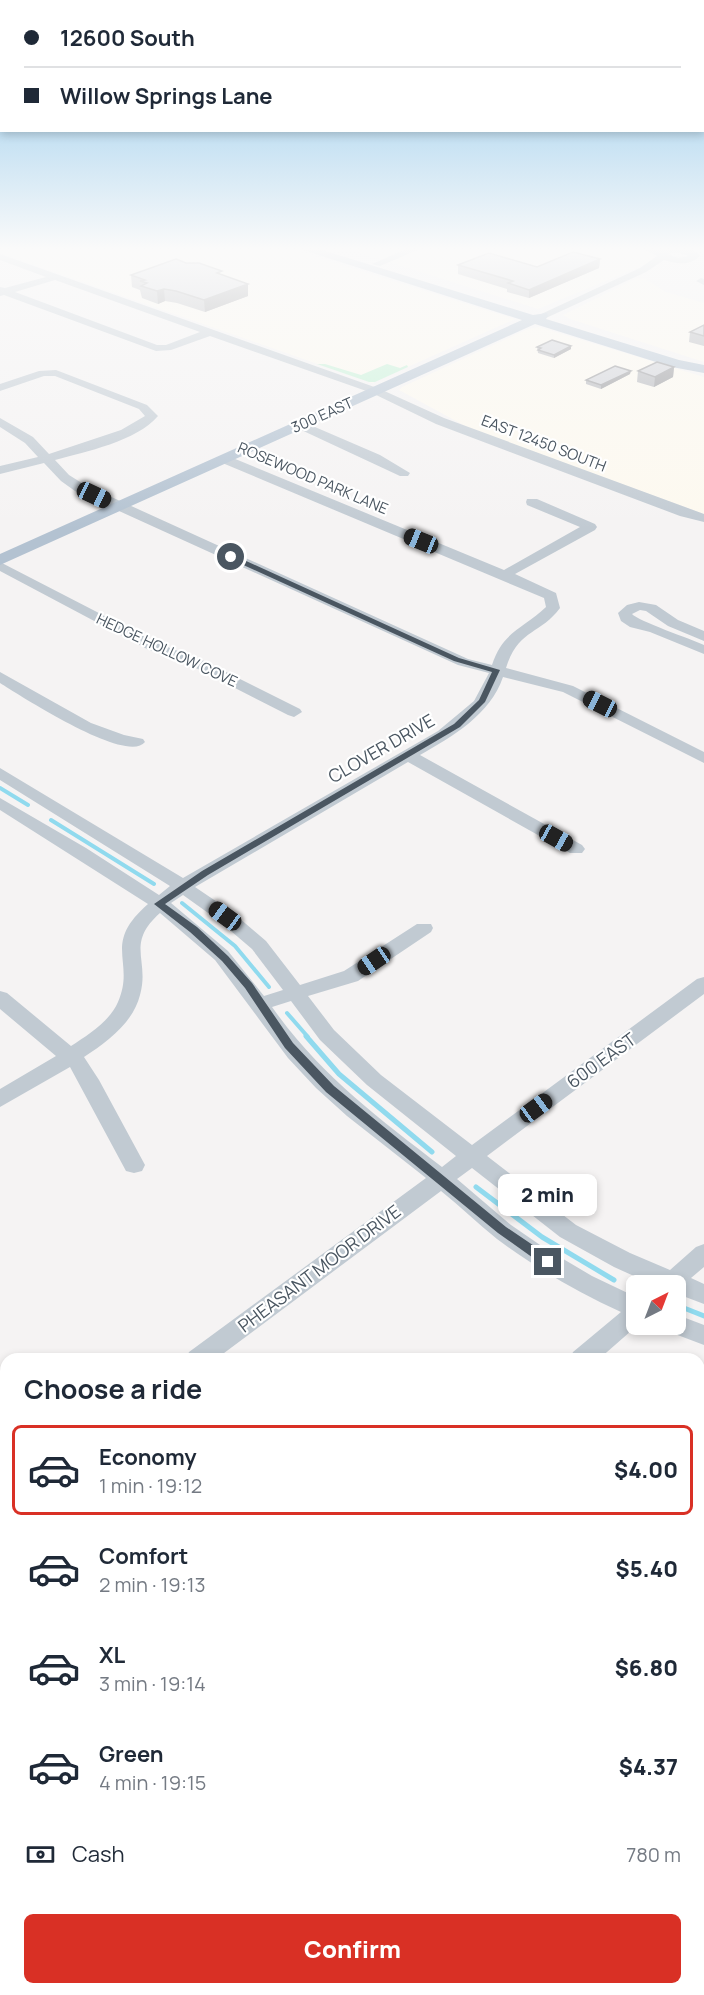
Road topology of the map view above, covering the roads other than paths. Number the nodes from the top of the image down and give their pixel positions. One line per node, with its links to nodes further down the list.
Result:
1 (140, 342): 2 (street)
2 (183, 342)
3 (238, 342): 8 (street, EAST 12450 SOUTH)
4 (485, 342): 8 (main road, 300 EAST)
5 (610, 342): 6 (main road)
6 (697, 367)
7 (0, 388): 11 (street)
8 (376, 392): 10 (main road, 300 EAST); 17 (street, EAST 12450 SOUTH)
9 (0, 422): 11 (street)
10 (301, 424): 12 (main road, 300 EAST); 14 (street)
11 (47, 459): 13 (street); 16 (street)
12 (224, 459): 16 (main road, 300 EAST); 20 (street, ROSEWOOD PARK LANE)
13 (0, 470)
14 (404, 473)
15 (532, 502): 20 (street)
16 (120, 506): 18 (main road, 300 EAST); 26 (street)
17 (704, 518)
18 (0, 560)
19 (0, 566): 22 (street, HEDGE HOLLOW COVE)
20 (504, 575): 23 (street, ROSEWOOD PARK LANE)
21 (0, 581): 22 (street, HEDGE HOLLOW COVE)
22 (40, 588): 28 (street, HEDGE HOLLOW COVE)
23 (553, 600): 26 (street, CLOVER DRIVE)
24 (704, 637): 25 (street)
25 (704, 650)
26 (496, 670): 30 (street, CLOVER DRIVE); 31 (street)
27 (0, 677): 29 (street)
28 (294, 712)
29 (137, 742)
30 (408, 755): 34 (street); 35 (street, CLOVER DRIVE)
31 (704, 758)
32 (0, 773): 35 (street)
33 (0, 803): 36 (street)
34 (576, 849)
35 (184, 887): 36 (street, CLOVER DRIVE); 39 (street)
36 (159, 904): 41 (street); 42 (street, CLOVER DRIVE)
37 (424, 927): 39 (street)
38 (704, 984): 44 (street, 600 EAST)
39 (296, 994): 41 (street); 44 (street)
40 (0, 998): 42 (street)
41 (260, 1004): 46 (street)
42 (69, 1056): 43 (street, CLOVER DRIVE); 45 (street)
43 (0, 1099)
44 (471, 1156): 46 (street, 600 EAST); 48 (street)
45 (134, 1165)
46 (440, 1178): 52 (street); 56 (street, PHEASANT MOOR DRIVE)
47 (704, 1253): 49 (street)
48 (651, 1275)
49 (679, 1275)
50 (686, 1289): 51 (street)
51 (704, 1294)
52 (626, 1304)
53 (626, 1322): 57 (street)
54 (686, 1328): 55 (street)
55 (704, 1335)
56 (206, 1353)
57 (589, 1353)

